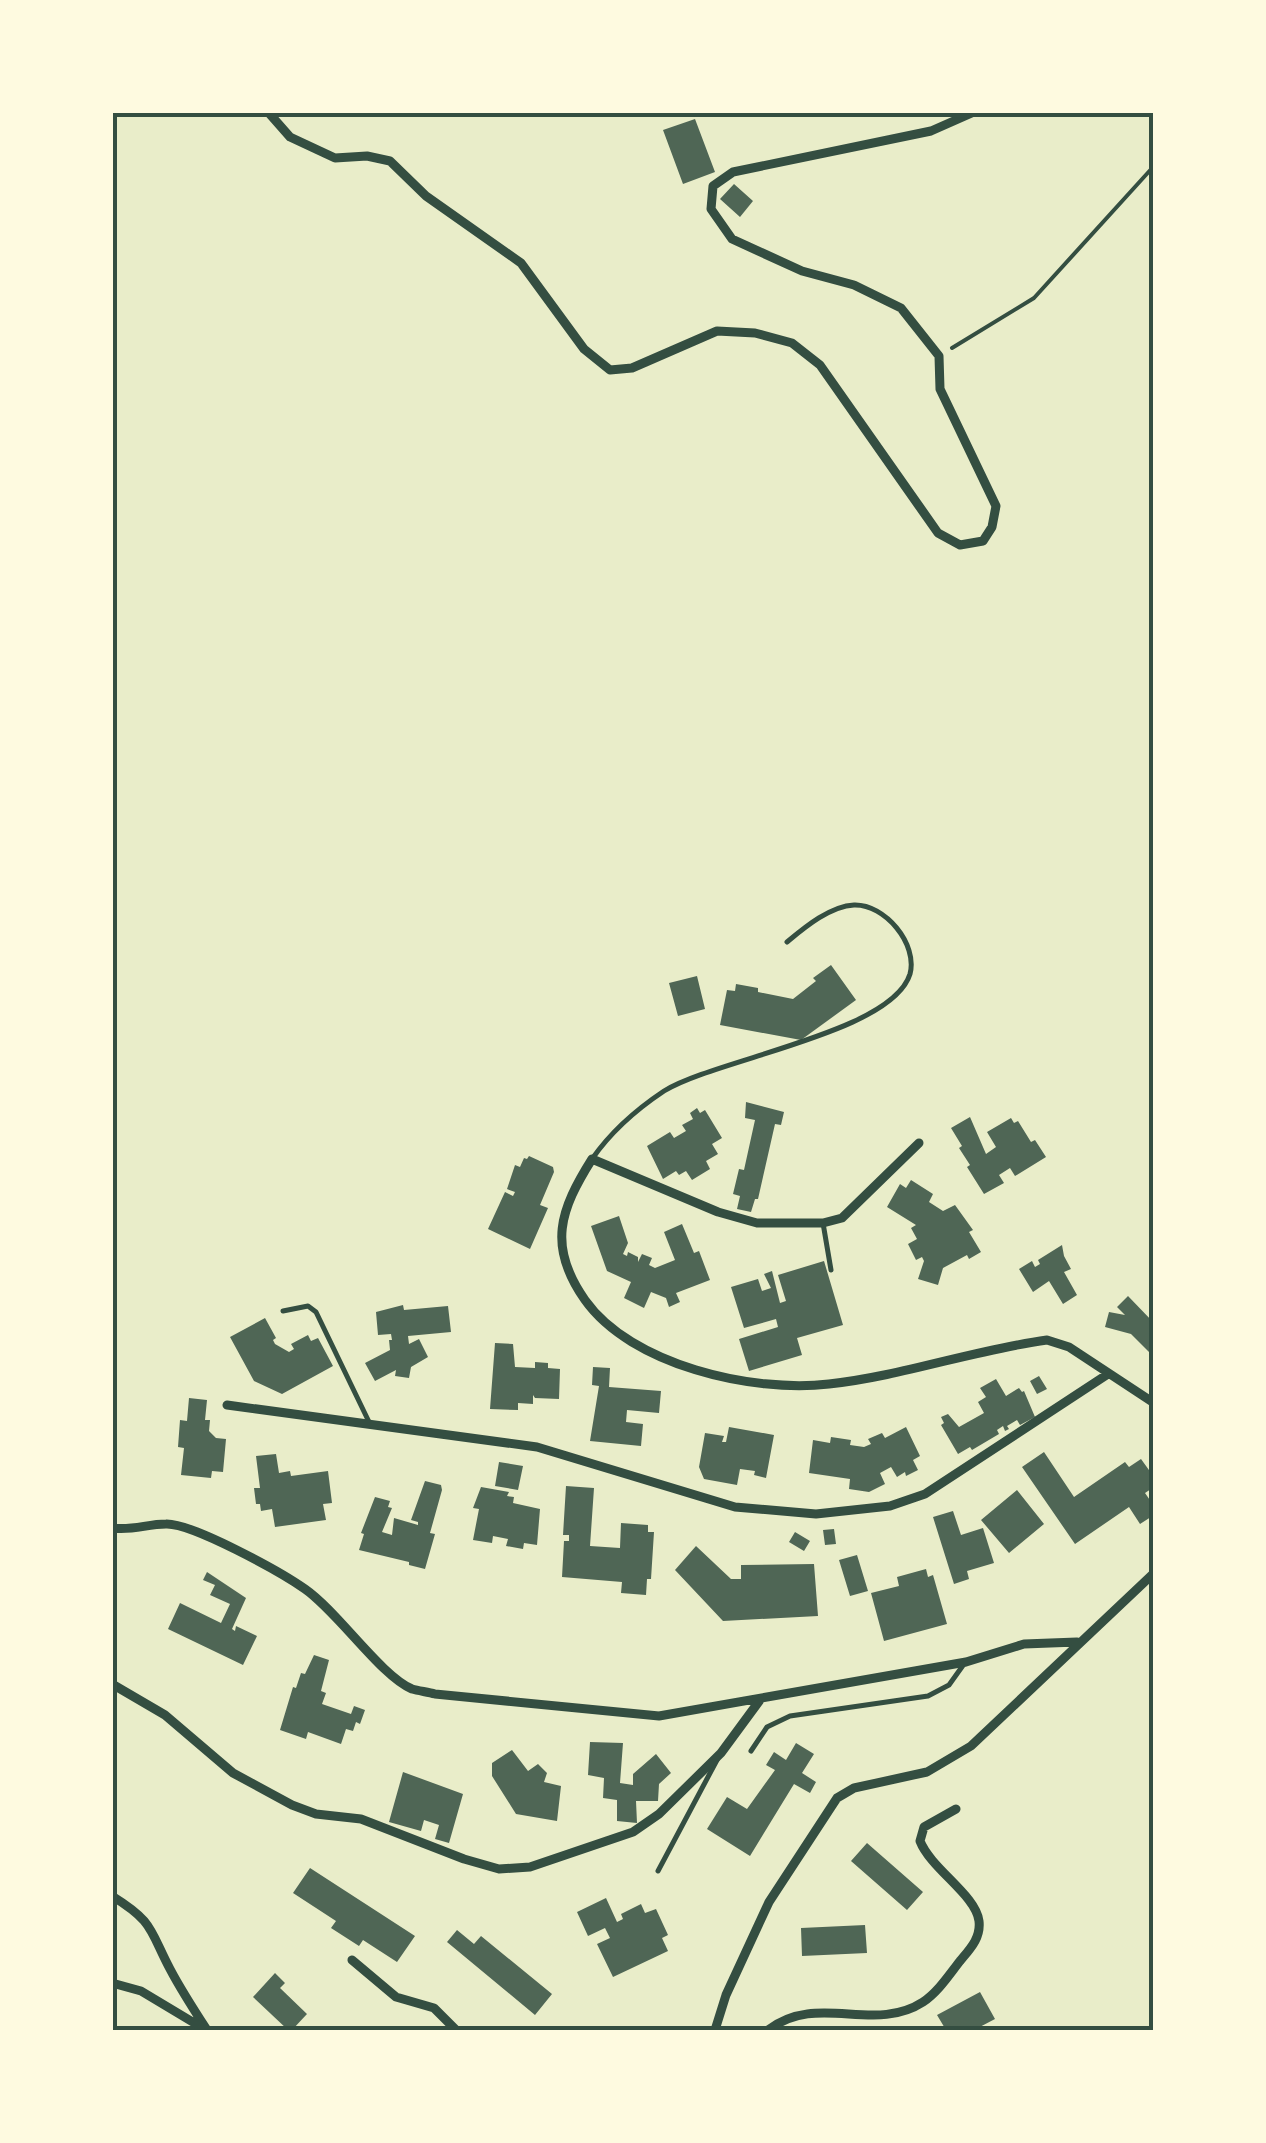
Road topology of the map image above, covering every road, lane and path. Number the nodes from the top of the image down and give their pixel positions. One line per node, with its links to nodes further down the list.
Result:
1 (268, 112): 4 (street)
2 (974, 112): 4 (street)
3 (1154, 166): 4 (path)
4 (939, 356)
5 (787, 942): 7 (lane)
6 (919, 1142): 8 (street)
7 (592, 1159): 8 (street); 11 (street)
8 (824, 1223): 9 (lane)
9 (831, 1270)
10 (283, 1312): 14 (lane)
11 (1108, 1374): 12 (street); 14 (street)
12 (1154, 1403)
13 (227, 1405): 14 (street)
14 (370, 1424)
15 (112, 1528): 20 (street)
16 (1154, 1572): 17 (street)
17 (1076, 1642): 18 (street); 30 (street)
18 (966, 1662): 20 (street); 21 (lane)
19 (112, 1684): 22 (street)
20 (760, 1700): 22 (street)
21 (751, 1751)
22 (721, 1753): 24 (lane)
23 (956, 1810): 31 (street)
24 (658, 1871)
25 (112, 1896): 28 (street)
26 (352, 1960): 29 (street)
27 (112, 1983): 28 (street)
28 (206, 2030)
29 (456, 2030)
30 (715, 2030)
31 (768, 2030)

